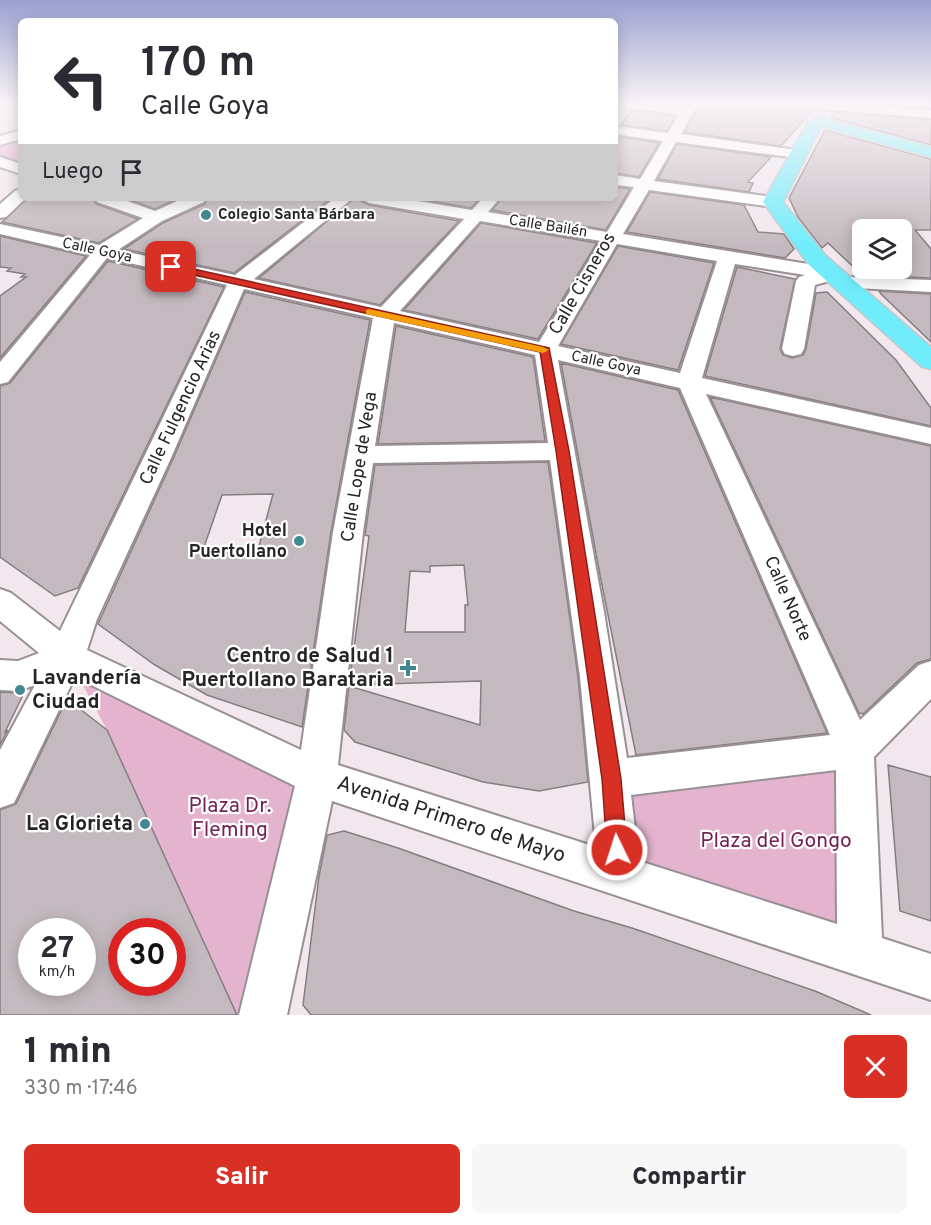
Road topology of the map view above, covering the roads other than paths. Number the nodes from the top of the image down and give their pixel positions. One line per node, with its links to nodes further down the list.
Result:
1 (663, 151): 7 (street, Calle Cisneros)
2 (776, 151): 3 (street)
3 (797, 154): 13 (main road)
4 (0, 162): 5 (street)
5 (18, 168)
6 (618, 180): 7 (street)
7 (643, 184): 13 (street); 18 (street, Calle Cisneros)
8 (18, 197): 15 (street)
9 (111, 201): 16 (street)
10 (191, 201): 16 (street)
11 (341, 201): 22 (street, Calle Fulgencio Arias)
12 (407, 201): 14 (street, Calle Bailén)
13 (773, 202): 21 (main road)
14 (484, 207): 18 (street, Calle Bailén); 24 (street)
15 (0, 213)
16 (156, 217): 19 (street)
17 (0, 229): 19 (street, Calle Goya)
18 (610, 238): 20 (street, Calle Bailén); 26 (street, Calle Cisneros)
19 (102, 252): 22 (street, Calle Goya); 28 (street)
20 (728, 257): 21 (street, Calle Bailén); 29 (street)
21 (839, 278): 23 (street); 25 (street); 27 (main road)
22 (239, 282): 24 (street, Calle Goya); 34 (street, Calle Fulgencio Arias)
23 (931, 286)
24 (384, 316): 26 (street, Calle Goya); 32 (street, Calle Lope de Vega)
25 (793, 349)
26 (545, 350): 29 (street, Calle Goya); 31 (street, Calle Cisneros)
27 (931, 361)
28 (0, 377)
29 (689, 382): 30 (street, Calle Goya); 37 (street, Calle Norte)
30 (931, 436)
31 (562, 451): 32 (street); 39 (street, Calle Cisneros)
32 (362, 454): 38 (street, Calle Lope de Vega)
33 (0, 602): 34 (street, Avenida Primero de Mayo)
34 (68, 657): 35 (street); 38 (street, Avenida Primero de Mayo); 40 (street, Calle Fulgencio Arias)
35 (0, 675)
36 (931, 676): 37 (street)
37 (855, 750): 39 (street); 42 (street, Calle Norte)
38 (317, 777): 41 (street, Avenida Primero de Mayo); 44 (street)
39 (611, 779): 41 (street, Calle Cisneros)
40 (0, 789)
41 (619, 874): 42 (street, Avenida Primero de Mayo)
42 (860, 953): 43 (street, Avenida Primero de Mayo)
43 (931, 977)
44 (263, 1015)

